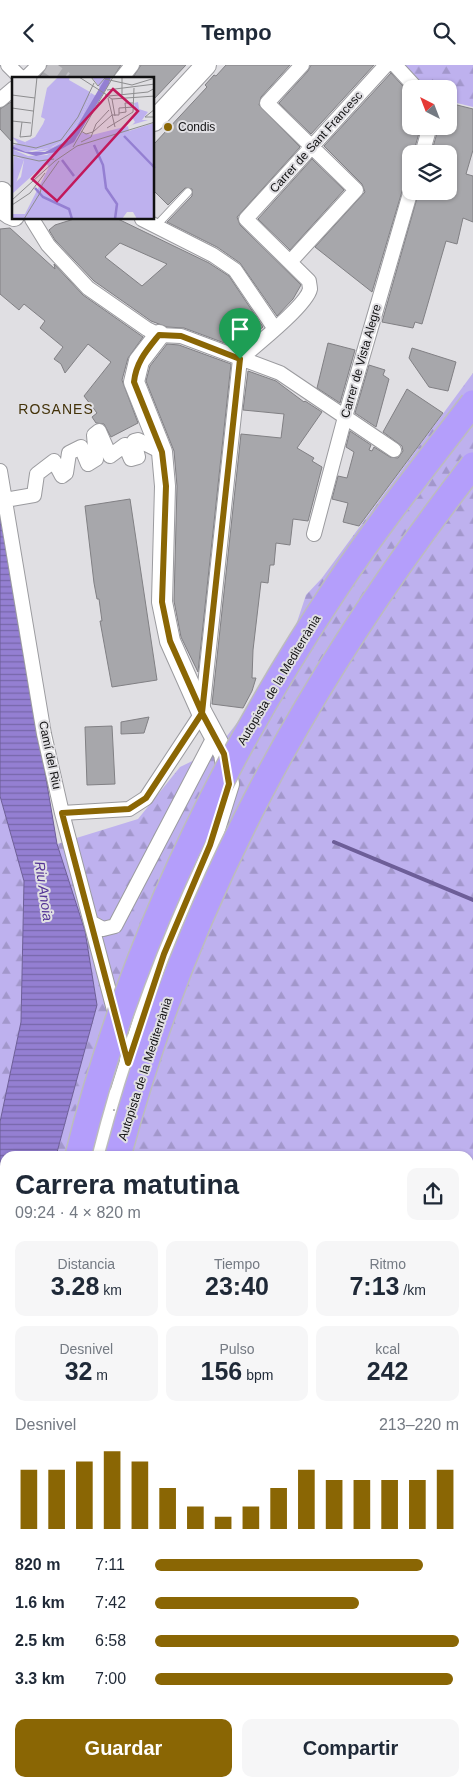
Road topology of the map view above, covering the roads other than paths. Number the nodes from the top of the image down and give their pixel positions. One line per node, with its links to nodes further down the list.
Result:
1 (8, 65): 8 (street)
2 (44, 65): 9 (street)
3 (132, 65): 10 (street)
4 (206, 65): 14 (street)
5 (302, 65): 15 (street)
6 (386, 65): 15 (street, Carrer de Sant Francesc)
7 (395, 65): 11 (street)
8 (21, 77)
9 (26, 77)
10 (123, 77)
11 (409, 80)
12 (12, 90): 13 (street)
13 (0, 100)
14 (155, 120)
15 (311, 147): 21 (street, Carrer de Sant Francesc); 21 (street)
16 (188, 192): 20 (lane)
17 (408, 200): 26 (street, Carrer de Vista Alegre)
18 (33, 220): 23 (street)
19 (144, 220): 20 (street)
20 (155, 227): 22 (street)
21 (290, 263): 22 (street)
22 (275, 329): 24 (street)
23 (159, 335): 24 (street); 28 (street)
24 (240, 359): 26 (street); 33 (street)
25 (473, 403): 39 (highway, Autopista de la Mediterrània, bridge)
26 (345, 417): 27 (street); 32 (street, Carrer de Vista Alegre)
27 (394, 450)
28 (162, 452): 31 (street); 33 (street)
29 (473, 465): 41 (highway, Autopista de la Mediterrània, bridge)
30 (0, 471): 31 (street, Camí del Riu)
31 (5, 500): 35 (street, Camí del Riu)
32 (314, 534)
33 (202, 713): 34 (street); 35 (street)
34 (214, 737): 36 (street); 37 (street)
35 (62, 813): 36 (street, Camí del Riu)
36 (92, 923): 37 (street, Camí del Riu)
37 (128, 1063): 38 (street)
38 (116, 1112): 40 (street); 42 (street)
39 (79, 1151)
40 (101, 1151)
41 (119, 1151)
42 (121, 1151)

